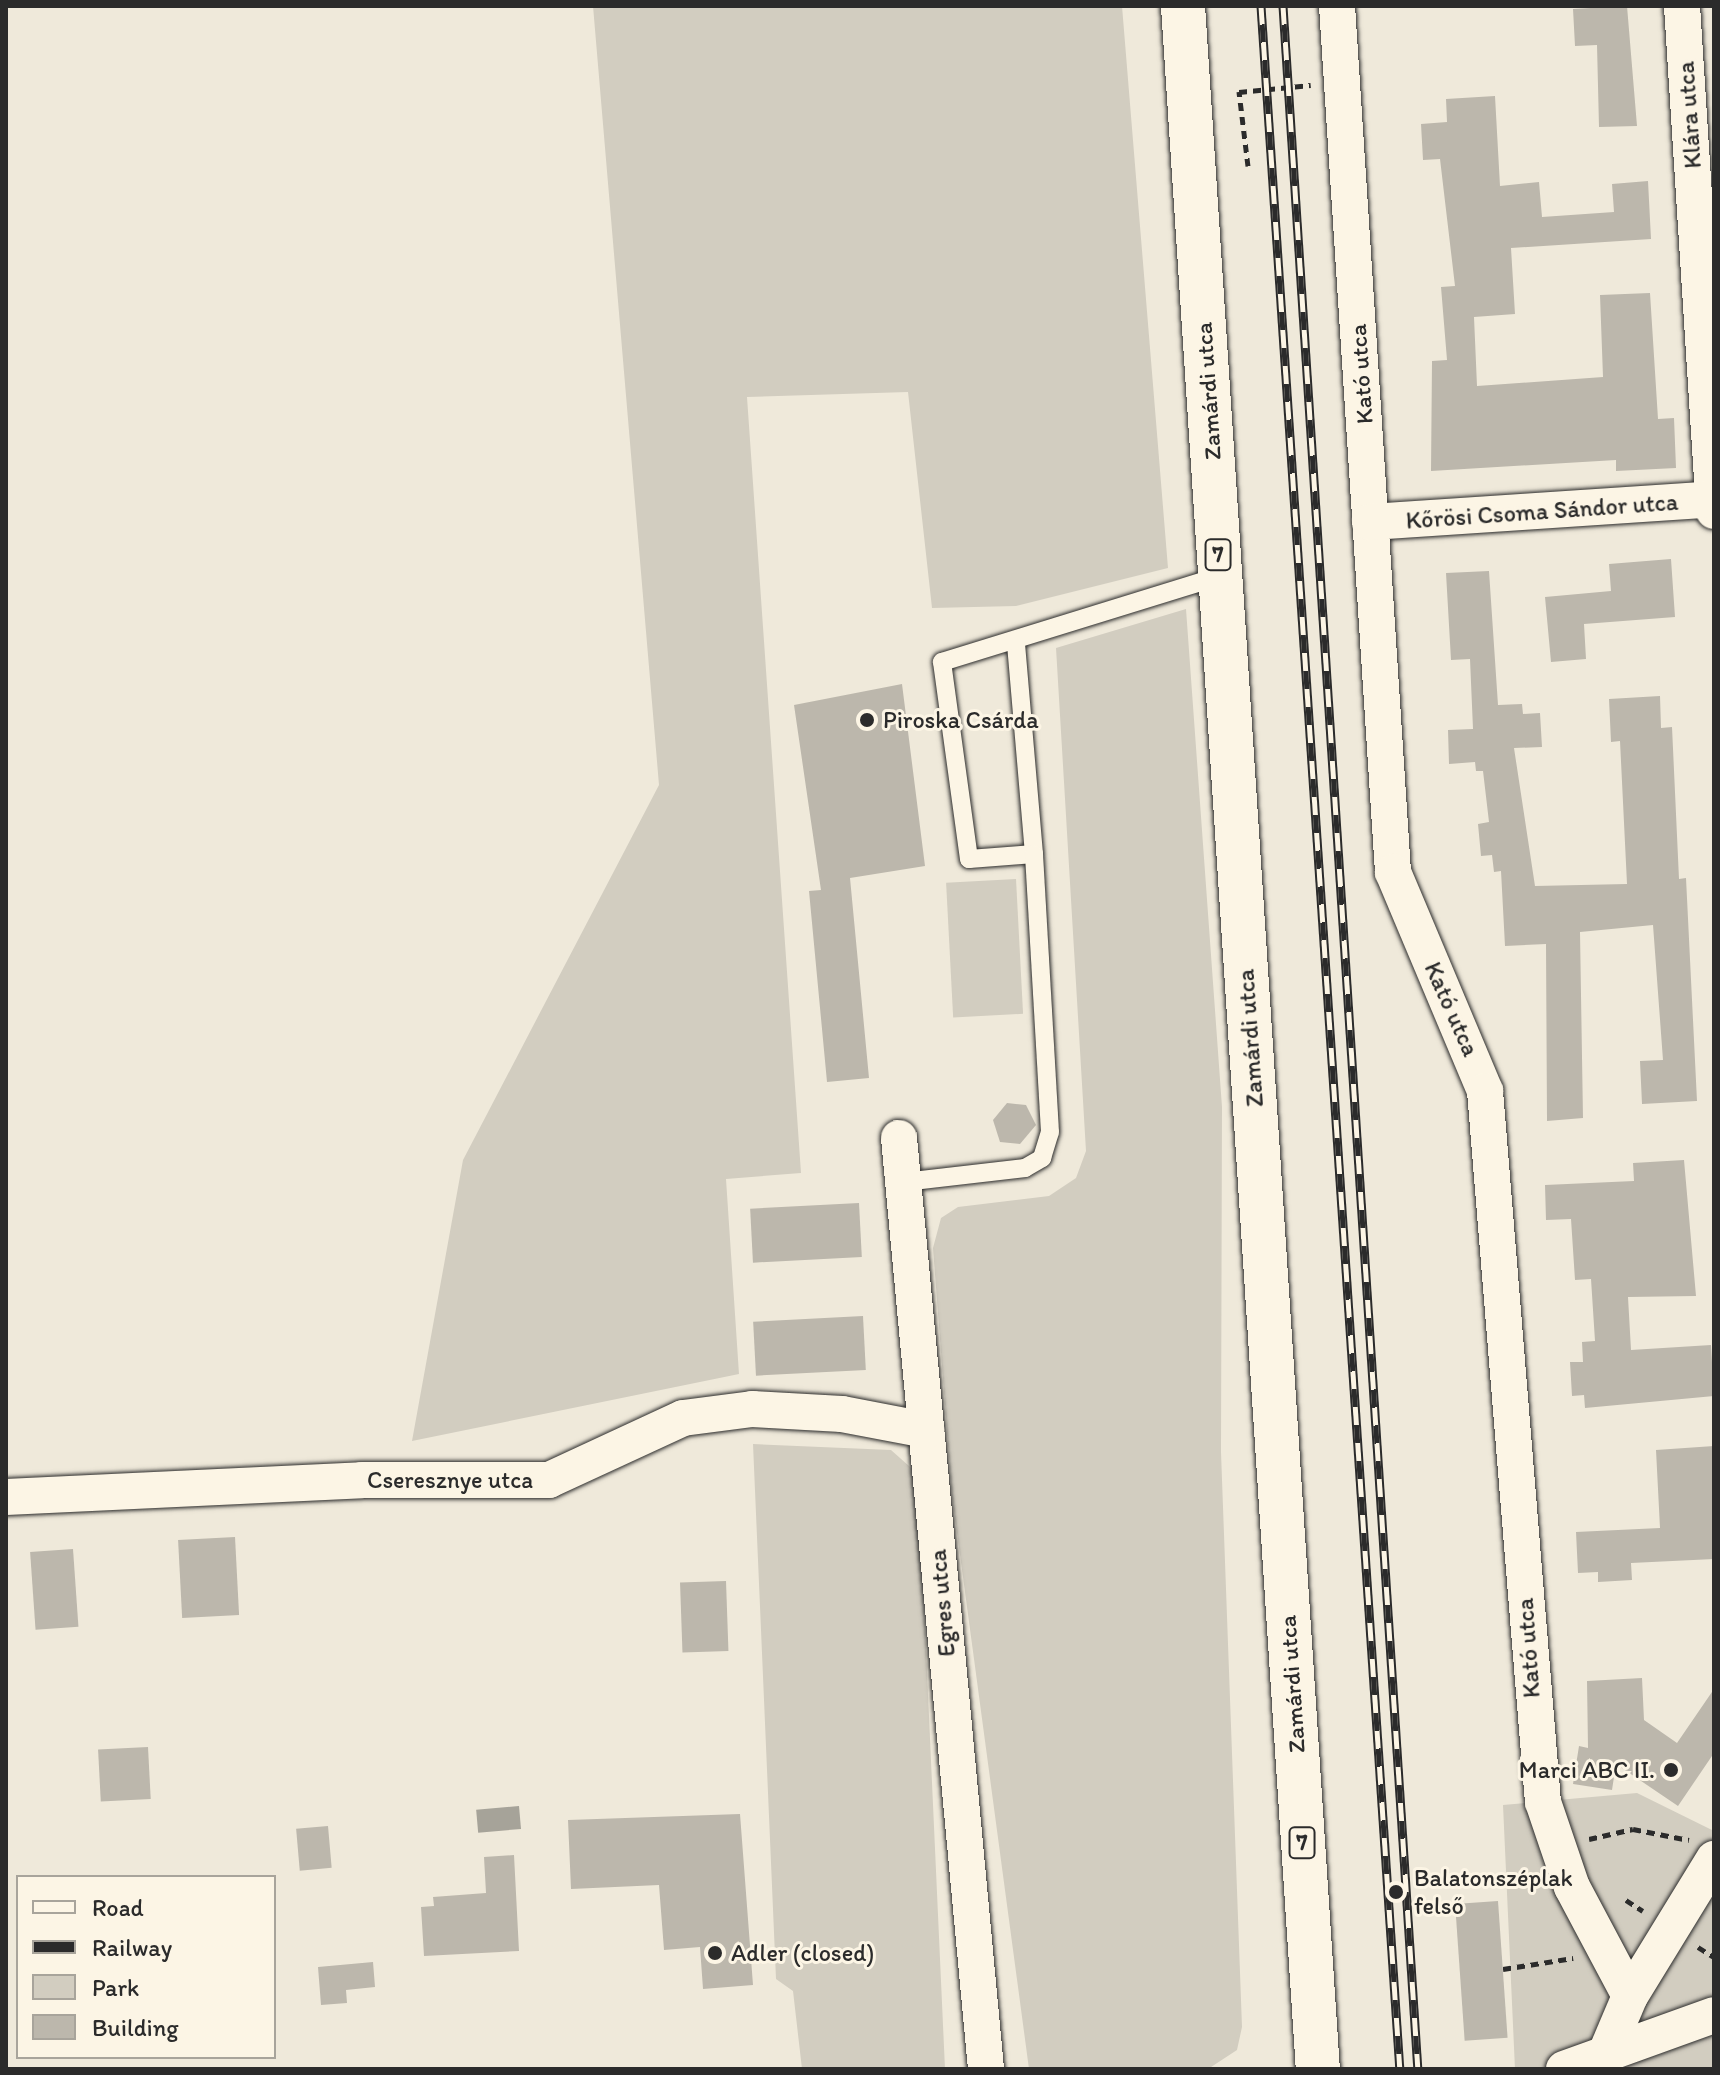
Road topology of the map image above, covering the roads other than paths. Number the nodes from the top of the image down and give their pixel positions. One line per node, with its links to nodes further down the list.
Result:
1 (1183, 6): 7 (main road, Zamárdi utca / 7)
2 (1337, 6): 6 (street, Kató utca)
3 (1682, 6): 4 (street, Klára utca)
4 (1714, 499): 5 (street, Klára utca); 6 (street, Kőrösi Csoma Sándor utca)
5 (1714, 511)
6 (1370, 522): 15 (street, Kató utca)
7 (1220, 576): 8 (lane); 19 (main road, Zamárdi utca / 7)
8 (1016, 644): 9 (lane); 9 (lane)
9 (1034, 854): 11 (lane)
10 (899, 1138): 11 (street, Egres utca)
11 (904, 1182): 12 (street, Egres utca)
12 (926, 1430): 13 (street, Cseresznye utca); 18 (street, Egres utca)
13 (6, 1497)
14 (1708, 1853): 15 (street)
15 (1630, 1996): 17 (street)
16 (1714, 2015): 17 (street)
17 (1606, 2062): 20 (street)
18 (986, 2069)
19 (1318, 2069)
20 (1564, 2069)

